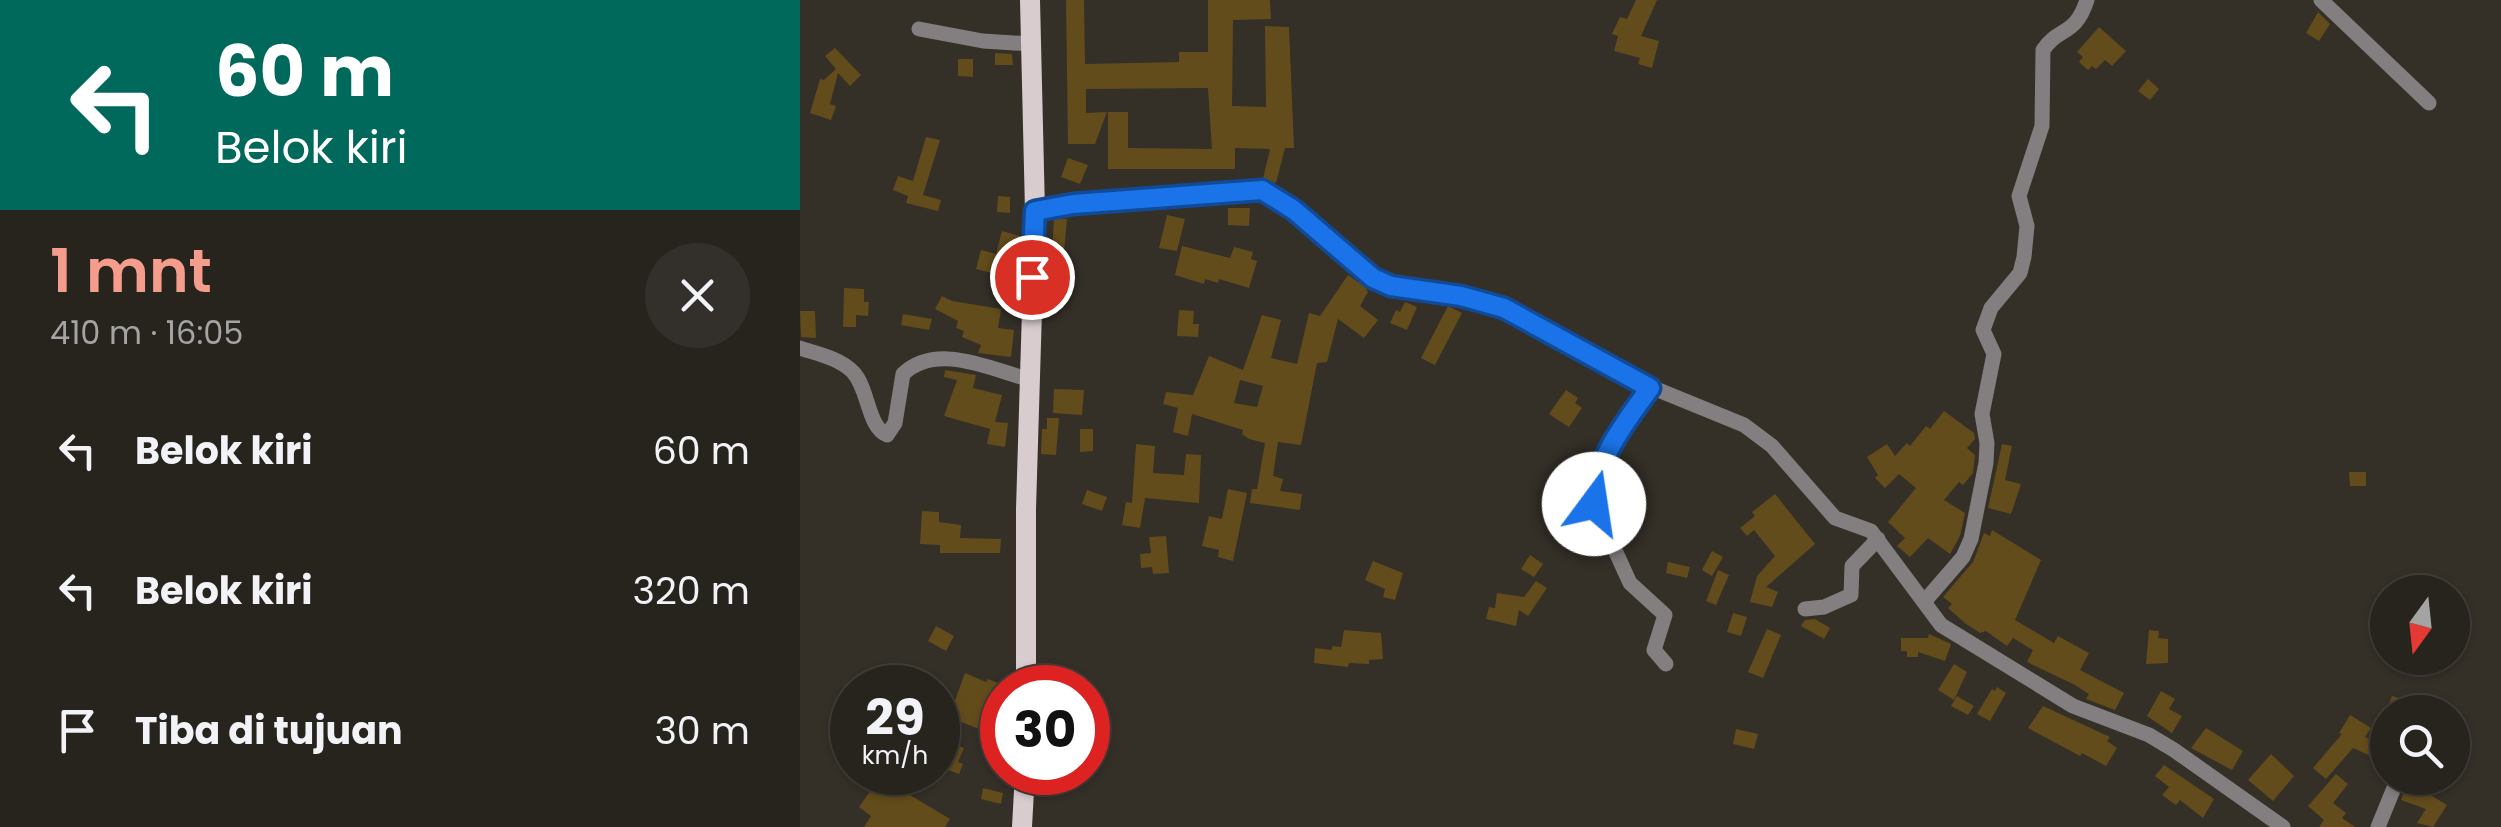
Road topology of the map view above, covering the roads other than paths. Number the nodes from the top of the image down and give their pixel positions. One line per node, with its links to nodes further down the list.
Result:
1 (1030, 0): 5 (main road)
2 (2088, 0): 12 (street)
3 (2321, 0): 6 (street)
4 (919, 29): 5 (street)
5 (1030, 44): 7 (main road)
6 (2428, 103)
7 (1035, 211): 9 (main road); 10 (street)
8 (800, 348): 9 (street)
9 (1028, 380): 15 (main road)
10 (1650, 388): 11 (street); 14 (street)
11 (1878, 539): 12 (street); 13 (street)
12 (1924, 602): 19 (street)
13 (1804, 608)
14 (1666, 664)
15 (1026, 665)
16 (1024, 795): 18 (main road)
17 (2391, 795): 20 (street)
18 (1022, 827)
19 (2283, 827)
20 (2378, 827)

